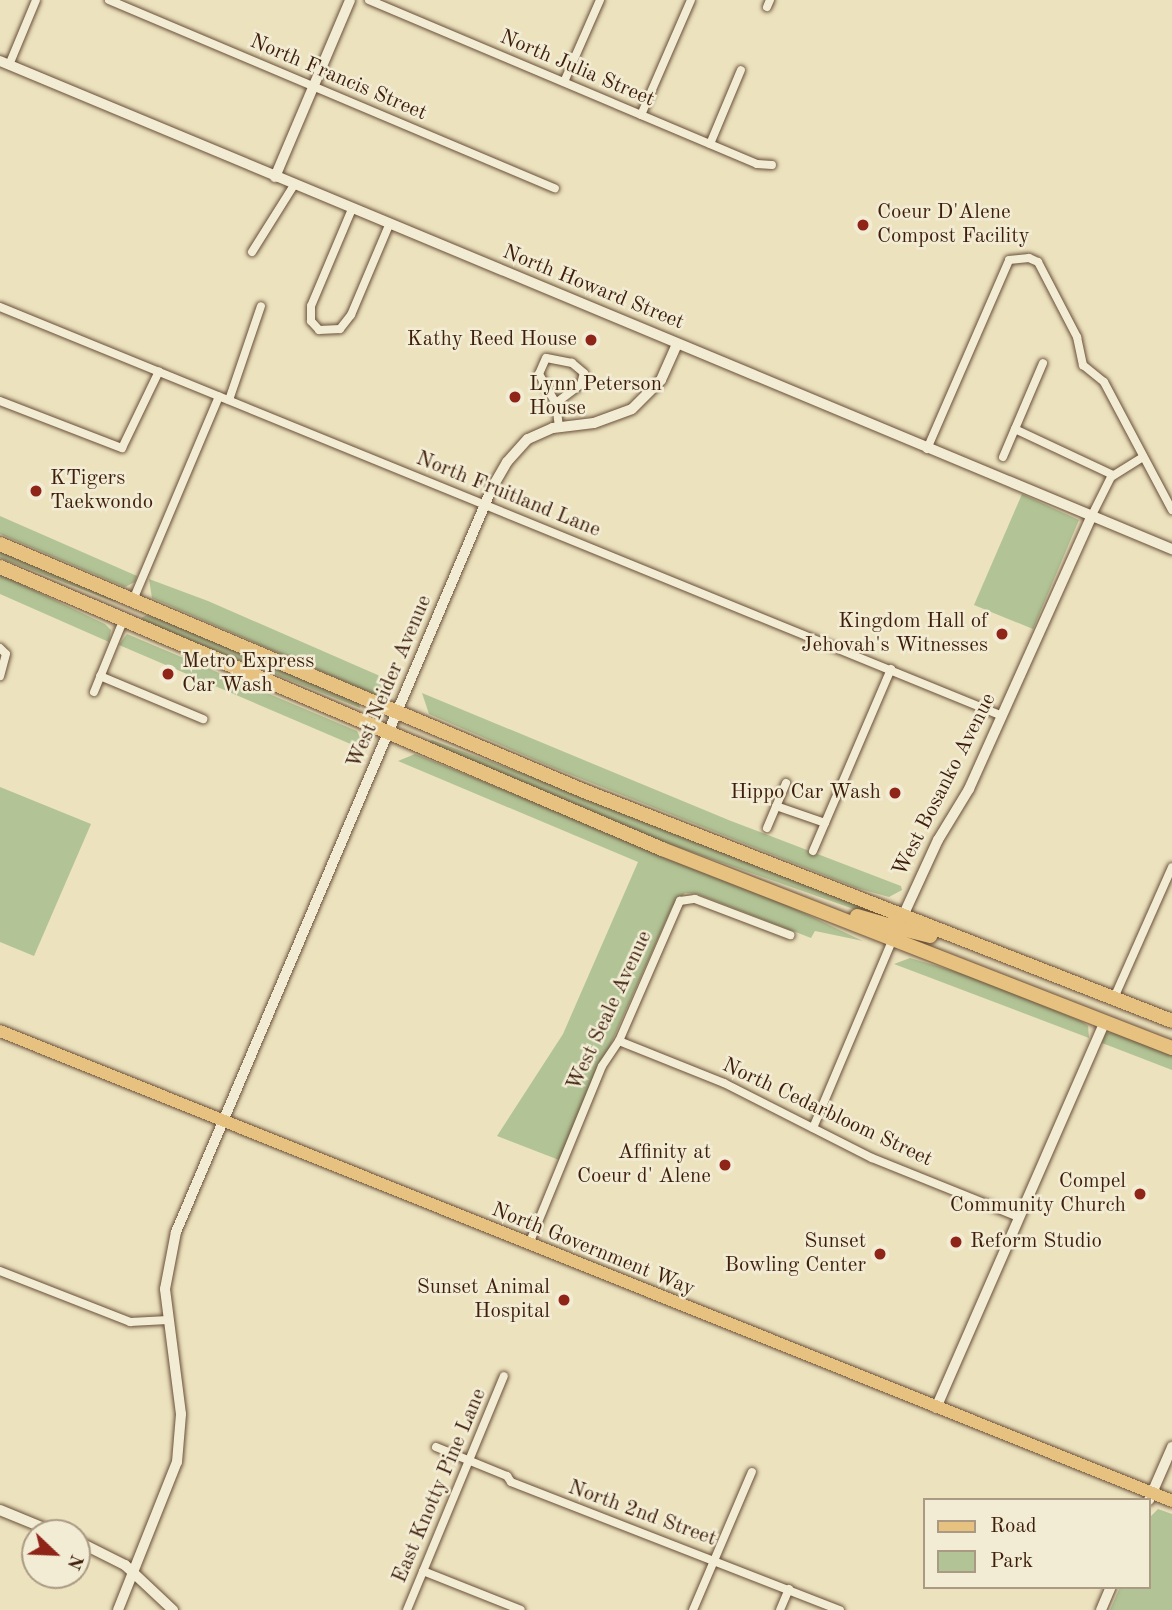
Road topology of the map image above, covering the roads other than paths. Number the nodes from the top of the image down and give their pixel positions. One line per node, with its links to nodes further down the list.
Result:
1 (36, 0): 7 (street)
2 (109, 0): 10 (street, North Francis Street)
3 (350, 0): 10 (street)
4 (369, 0): 9 (street, North Julia Street)
5 (600, 0): 9 (street)
6 (691, 0): 11 (street)
7 (3, 64): 14 (street, North Howard Street)
8 (741, 70): 12 (street)
9 (564, 82): 11 (street, North Julia Street)
10 (313, 86): 14 (street); 16 (street, North Francis Street)
11 (641, 115): 12 (street, North Julia Street)
12 (710, 144): 13 (street, North Julia Street)
13 (772, 165)
14 (275, 177): 15 (street, North Howard Street)
15 (294, 185): 17 (street, North Howard Street); 19 (street)
16 (555, 188)
17 (352, 209): 18 (street, North Howard Street); 18 (street)
18 (389, 225): 22 (street, North Howard Street)
19 (252, 251)
20 (261, 306): 26 (street)
21 (0, 307): 24 (street, North Fruitland Lane)
22 (677, 344): 29 (street, West Neider Avenue); 31 (street, North Howard Street)
23 (1043, 363): 30 (street)
24 (159, 371): 25 (street, North Fruitland Lane); 27 (street)
25 (219, 396): 26 (street, North Fruitland Lane); 41 (street)
26 (229, 400): 35 (street, North Fruitland Lane)
27 (0, 401)
28 (556, 403): 28 (street); 29 (street)
29 (559, 427): 35 (street, West Neider Avenue)
30 (1015, 429): 32 (street); 34 (street)
31 (927, 449): 33 (street); 37 (street, North Howard Street)
32 (1003, 457)
33 (1143, 457): 34 (street, West Bosanko Avenue); 36 (street)
34 (1113, 475): 37 (street, West Bosanko Avenue)
35 (485, 505): 46 (street, North Fruitland Lane); 50 (street, West Neider Avenue)
36 (1172, 510)
37 (1091, 517): 39 (street, North Howard Street); 51 (street, West Bosanko Avenue)
38 (0, 544): 41 (highway)
39 (1172, 549)
40 (0, 567): 42 (highway)
41 (133, 600): 42 (highway); 43 (highway)
42 (91, 607): 44 (highway)
43 (161, 612): 44 (highway); 50 (highway)
44 (123, 621): 48 (street); 53 (highway)
45 (0, 648): 47 (street)
46 (891, 669): 51 (street, North Fruitland Lane); 56 (street)
47 (0, 676)
48 (100, 676): 49 (street); 52 (street)
49 (94, 692)
50 (398, 713): 53 (street, West Neider Avenue); 61 (highway)
51 (1002, 716): 61 (street, West Bosanko Avenue)
52 (203, 719)
53 (389, 736): 60 (highway); 71 (street, West Neider Avenue)
54 (786, 783): 55 (street)
55 (776, 806): 56 (street); 57 (street)
56 (825, 823): 58 (street)
57 (767, 828)
58 (813, 851)
59 (1172, 867): 65 (street)
60 (820, 911): 61 (highway); 63 (highway)
61 (903, 916): 64 (highway)
62 (790, 935): 69 (street, West Seale Avenue)
63 (894, 939): 64 (highway); 66 (highway); 72 (street)
64 (986, 949): 65 (highway)
65 (1114, 998): 67 (highway)
66 (1105, 1021): 70 (highway); 73 (street)
67 (1172, 1021)
68 (0, 1031): 71 (main road, North Government Way)
69 (619, 1041): 72 (street, North Cedarbloom Street); 74 (street, West Seale Avenue)
70 (1172, 1048)
71 (224, 1122): 74 (main road, North Government Way); 76 (street, West Neider Avenue)
72 (813, 1128): 73 (street, North Cedarbloom Street)
73 (1019, 1217): 78 (street)
74 (529, 1244): 78 (main road, North Government Way)
75 (0, 1271): 76 (street)
76 (168, 1320): 90 (street, West Neider Avenue)
77 (504, 1376): 81 (street, East Knotty Pine Lane)
78 (936, 1408): 83 (main road, North Government Way)
79 (436, 1447): 81 (street, North 2nd Street)
80 (1172, 1447): 83 (street)
81 (469, 1461): 88 (street, North 2nd Street); 89 (street, East Knotty Pine Lane)
82 (752, 1472): 88 (street)
83 (1150, 1496): 84 (main road, North Government Way)
84 (1172, 1502)
85 (0, 1510): 86 (street)
86 (22, 1519)
87 (91, 1549): 90 (street)
88 (716, 1560): 91 (street, North 2nd Street); 97 (street)
89 (424, 1571): 95 (street, East Knotty Pine Lane); 96 (street)
90 (134, 1572): 93 (street, West Neider Avenue); 94 (street)
91 (789, 1589): 98 (street); 99 (street, North 2nd Street)
92 (1110, 1589): 100 (street)
93 (118, 1610)
94 (173, 1610)
95 (407, 1610)
96 (521, 1610)
97 (693, 1610)
98 (780, 1610)
99 (840, 1610)
100 (1101, 1610)

